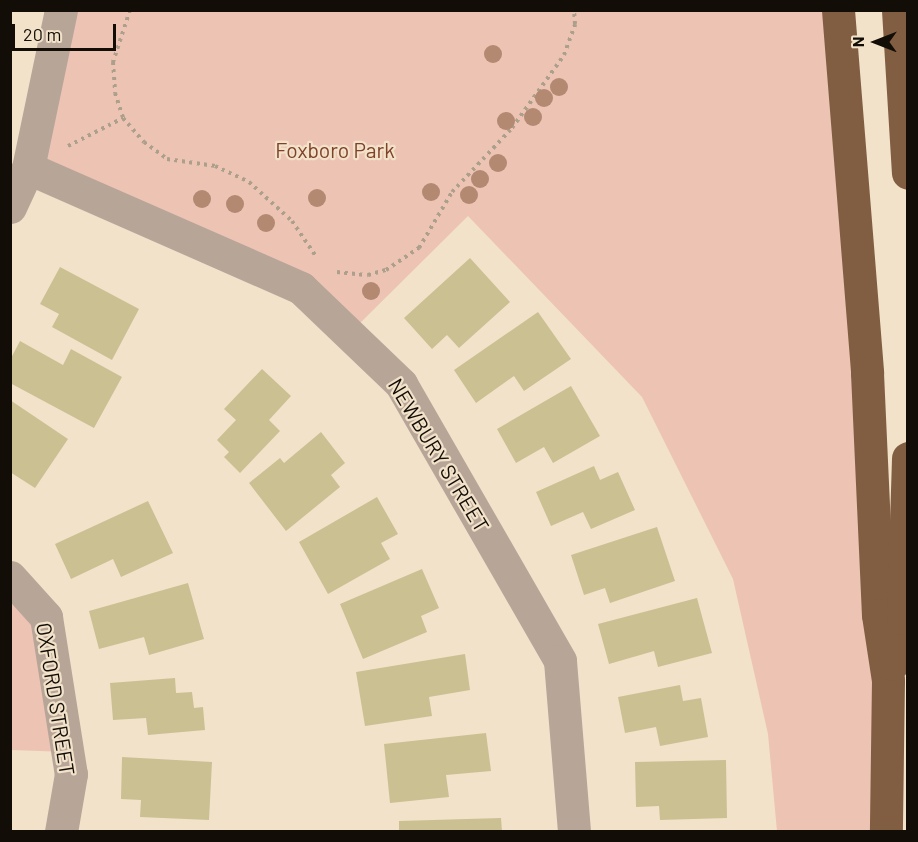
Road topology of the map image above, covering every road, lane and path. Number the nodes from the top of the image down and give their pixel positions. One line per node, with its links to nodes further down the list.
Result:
1 (61, 10): 7 (street)
2 (130, 10): 6 (path)
3 (574, 10): 11 (path)
4 (838, 10): 14 (highway)
5 (898, 10): 8 (highway)
6 (123, 118): 7 (path); 10 (path)
7 (28, 168): 9 (street); 16 (street, NEWBURY STREET)
8 (908, 173)
9 (10, 207)
10 (322, 263)
11 (328, 269)
12 (908, 458): 14 (highway)
13 (10, 577): 15 (street, OXFORD STREET)
14 (888, 680): 17 (highway)
15 (61, 831)
16 (574, 831)
17 (886, 831)

